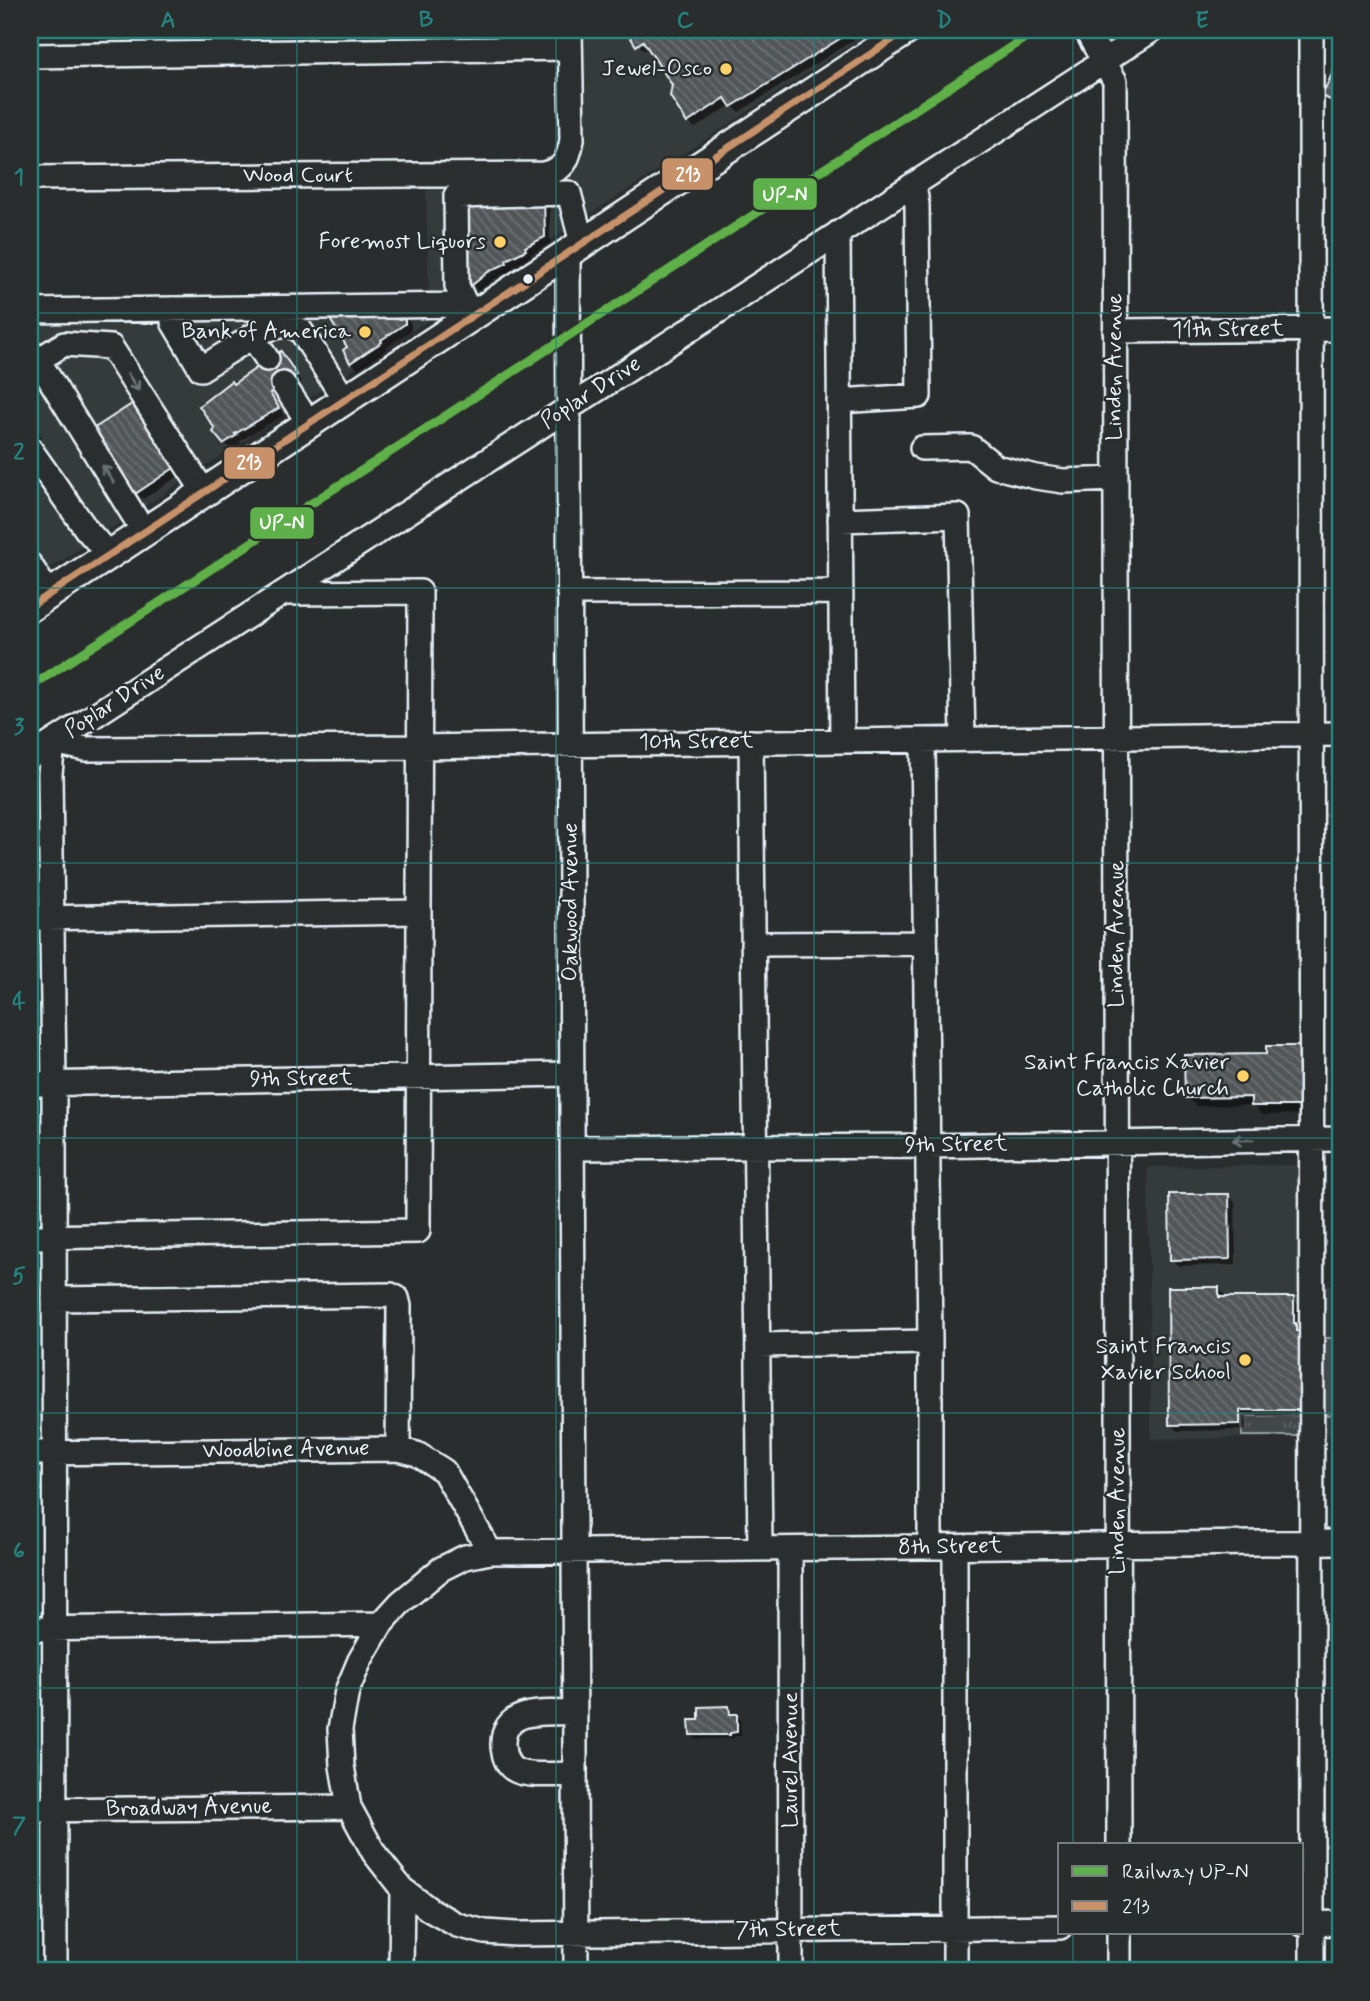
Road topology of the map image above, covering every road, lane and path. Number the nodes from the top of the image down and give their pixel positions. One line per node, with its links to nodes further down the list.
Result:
1 (907, 30): 11 (main road)
2 (1086, 30): 7 (street, Linden Avenue)
3 (1152, 30): 7 (street, Poplar Drive)
4 (1311, 30): 16 (street)
5 (570, 39): 6 (street); 8 (street, Wood Court)
6 (30, 56)
7 (1105, 61): 9 (street, Poplar Drive); 18 (street, Linden Avenue)
8 (30, 178)
9 (914, 184): 10 (street, Poplar Drive); 24 (street)
10 (838, 233): 24 (street); 25 (street, Poplar Drive)
11 (575, 248): 12 (main road); 12 (street, Oakwood Avenue); 25 (street, Oakwood Avenue)
12 (472, 308): 13 (street); 23 (main road)
13 (173, 309): 14 (street); 19 (street)
14 (91, 310): 15 (street); 20 (street)
15 (30, 311)
16 (1311, 329): 17 (street, 11th Street); 18 (street, 11th Street); 39 (street)
17 (1340, 329)
18 (1115, 331): 29 (street, Linden Avenue)
19 (252, 336): 21 (street); 23 (street)
20 (111, 347): 30 (street, one-way to 30); 32 (street, one-way to 20)
21 (267, 359)
22 (283, 384): 26 (street)
23 (345, 400): 26 (main road)
24 (839, 401): 31 (street)
25 (569, 407): 36 (street, Poplar Drive); 37 (street, Oakwood Avenue)
26 (309, 423): 30 (main road)
27 (922, 448): 29 (street)
28 (30, 449): 33 (street)
29 (1116, 479): 41 (street, Linden Avenue)
30 (204, 492): 32 (main road)
31 (840, 520): 35 (street); 42 (street)
32 (144, 532): 33 (main road)
33 (108, 555): 38 (main road)
34 (30, 565): 38 (street)
35 (840, 592): 37 (street); 43 (street)
36 (282, 593): 45 (street, Poplar Drive); 48 (street)
37 (569, 593): 47 (street, Oakwood Avenue)
38 (39, 600)
39 (1311, 734): 40 (street, 10th Street); 41 (street, 10th Street); 58 (street)
40 (1340, 734)
41 (1116, 736): 42 (street, 10th Street); 60 (street, Linden Avenue)
42 (963, 739): 44 (street, 10th Street)
43 (842, 740): 44 (street, 10th Street); 46 (street, 10th Street)
44 (923, 740): 52 (street)
45 (53, 742): 48 (street, 10th Street); 49 (street, Poplar Drive); 51 (street)
46 (751, 742): 47 (street, 10th Street); 53 (street)
47 (570, 743): 48 (street, 10th Street); 54 (street, Oakwood Avenue)
48 (419, 747): 50 (street)
49 (30, 757)
50 (419, 912): 51 (street); 55 (street)
51 (41, 918): 56 (street)
52 (925, 943): 53 (street); 61 (street)
53 (753, 944): 62 (street)
54 (571, 1074): 55 (street, 9th Street); 63 (street, Oakwood Avenue)
55 (418, 1077): 56 (street, 9th Street); 64 (street)
56 (54, 1083): 57 (street, 9th Street); 64 (street)
57 (30, 1084)
58 (1311, 1139): 59 (street, 9th Street); 60 (street, 9th Street, one-way to 60); 73 (street)
59 (1340, 1139)
60 (1117, 1142): 61 (street, 9th Street); 74 (street, Linden Avenue)
61 (927, 1146): 62 (street, 9th Street); 67 (street)
62 (756, 1147): 63 (street, 9th Street); 68 (street)
63 (572, 1148): 79 (street, Oakwood Avenue)
64 (53, 1236): 65 (street); 66 (street)
65 (30, 1237)
66 (54, 1299): 69 (street); 70 (street)
67 (930, 1342): 68 (street); 75 (street)
68 (758, 1345): 77 (street)
69 (398, 1449): 70 (street, Woodbine Avenue); 80 (street, Woodbine Avenue)
70 (54, 1452): 71 (street, Woodbine Avenue); 83 (street)
71 (30, 1453)
72 (1340, 1542): 73 (street, 8th Street)
73 (1312, 1543): 74 (street, 8th Street); 92 (street)
74 (1118, 1545): 76 (street, 8th Street); 89 (street, Linden Avenue)
75 (930, 1547): 76 (street, 8th Street); 78 (street, 8th Street)
76 (955, 1547): 94 (street)
77 (760, 1549): 78 (street, 8th Street); 79 (street, 8th Street)
78 (790, 1549): 95 (street, Laurel Avenue)
79 (567, 1551): 80 (street, 8th Street); 84 (street, Oakwood Avenue)
80 (490, 1552): 81 (street, 8th Street)
81 (381, 1624): 83 (street); 86 (street, 8th Street)
82 (30, 1629): 83 (street)
83 (54, 1629): 88 (street)
84 (574, 1713): 85 (street, Oakwood Avenue); 85 (street)
85 (574, 1774): 96 (street, Oakwood Avenue)
86 (349, 1807): 88 (street, Broadway Avenue); 90 (street, 7th Street)
87 (30, 1810): 88 (street, Broadway Avenue)
88 (55, 1810): 98 (street)
89 (1119, 1843)
90 (402, 1889): 96 (street, 7th Street); 99 (street)
91 (1340, 1923): 92 (street)
92 (1307, 1924): 104 (street)
93 (1058, 1927): 94 (street, 7th Street)
94 (955, 1928): 95 (street, 7th Street); 102 (street)
95 (791, 1930): 96 (street, 7th Street); 101 (street, Laurel Avenue)
96 (576, 1933): 100 (street, Oakwood Avenue)
97 (1119, 1934): 103 (street)
98 (55, 1971)
99 (401, 1971)
100 (576, 1971)
101 (791, 1971)
102 (955, 1971)
103 (1119, 1971)
104 (1312, 1971)

